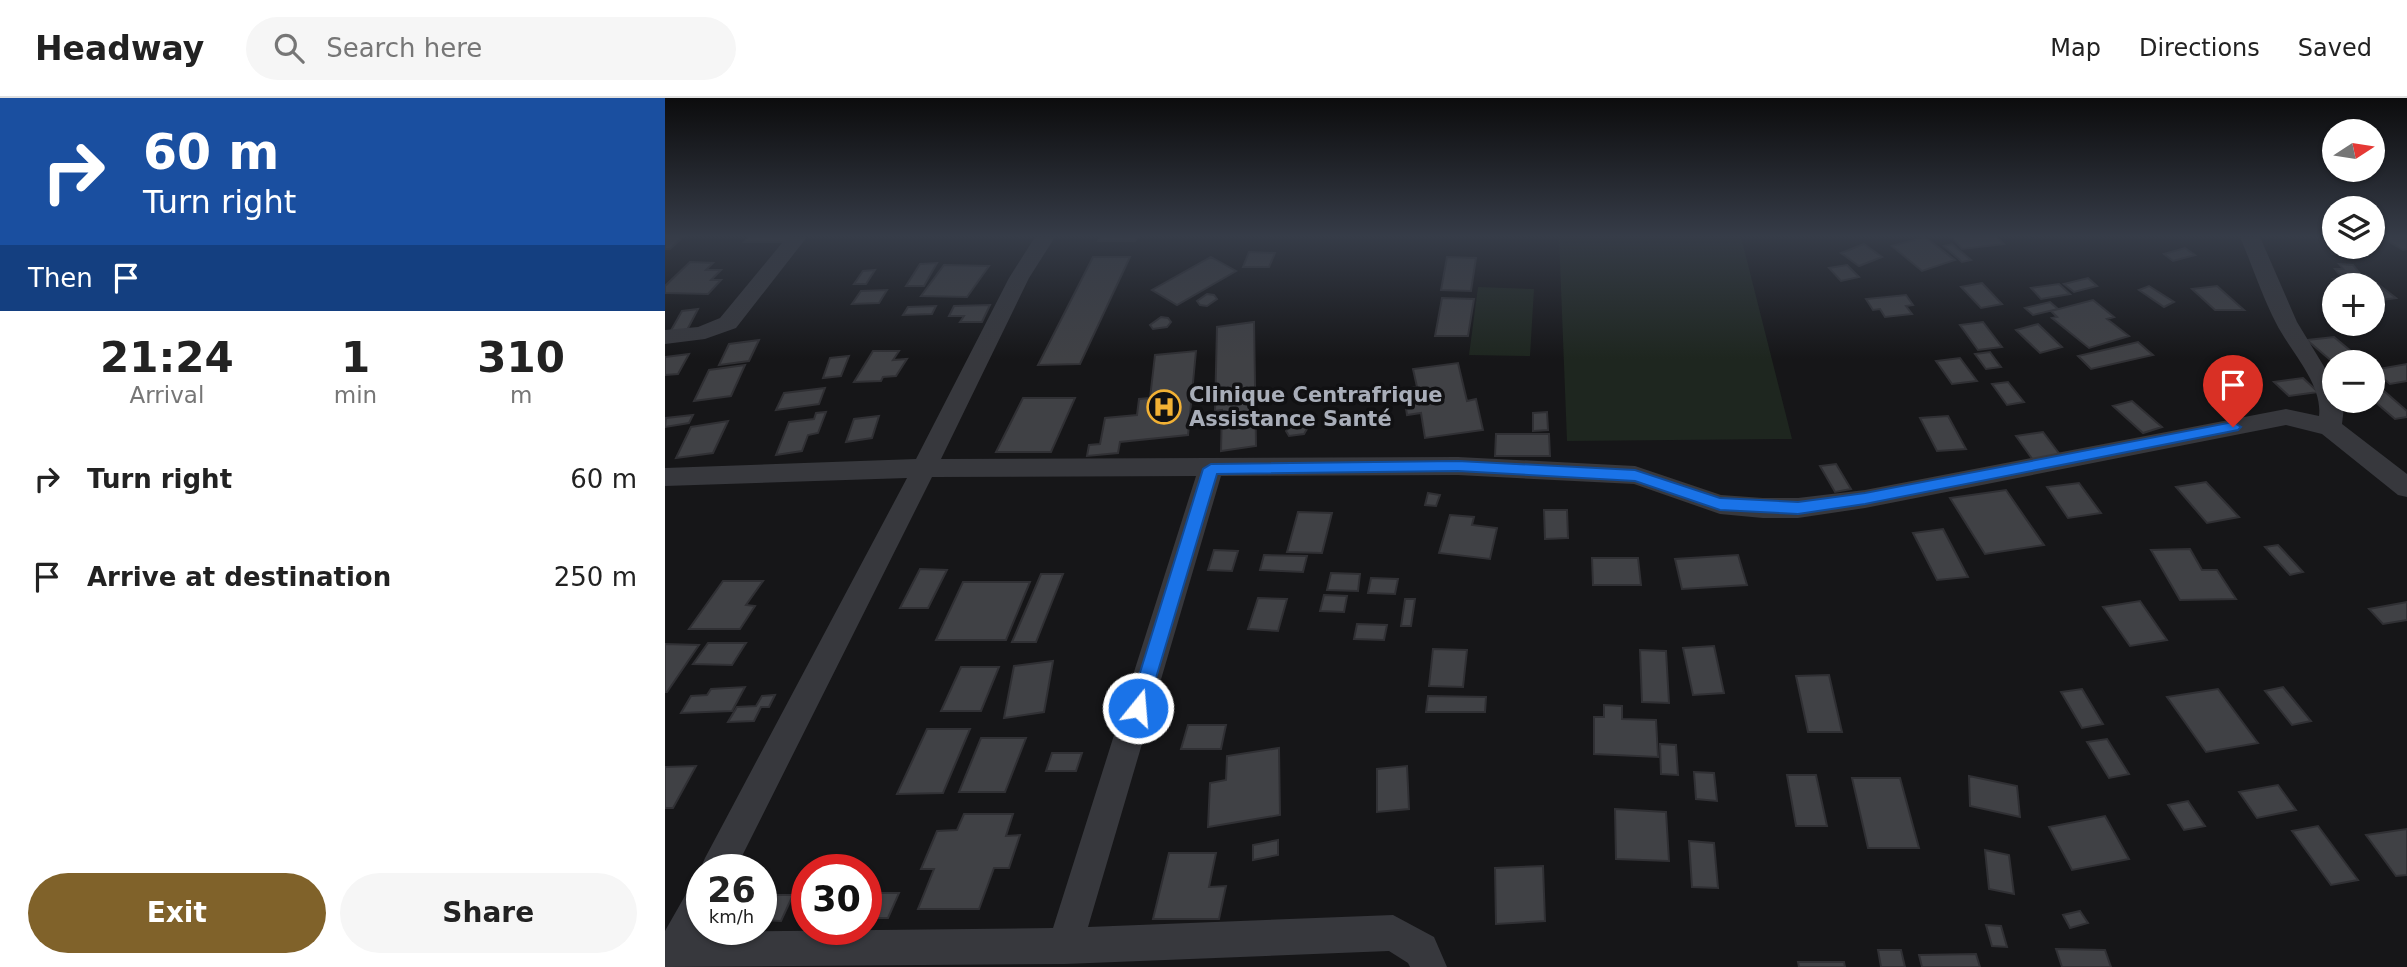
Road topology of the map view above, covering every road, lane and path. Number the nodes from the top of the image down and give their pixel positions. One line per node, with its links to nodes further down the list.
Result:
1 (764, 278): 4 (street)
2 (1019, 278): 6 (street)
3 (2267, 278): 5 (street)
4 (665, 337)
5 (2330, 427): 7 (street); 9 (street)
6 (924, 468): 7 (street); 8 (street); 10 (street)
7 (1211, 469): 12 (street)
8 (665, 477)
9 (2407, 488)
10 (725, 854)
11 (686, 929): 13 (street)
12 (1065, 946): 13 (street); 14 (street)
13 (670, 959)
14 (1429, 967)

